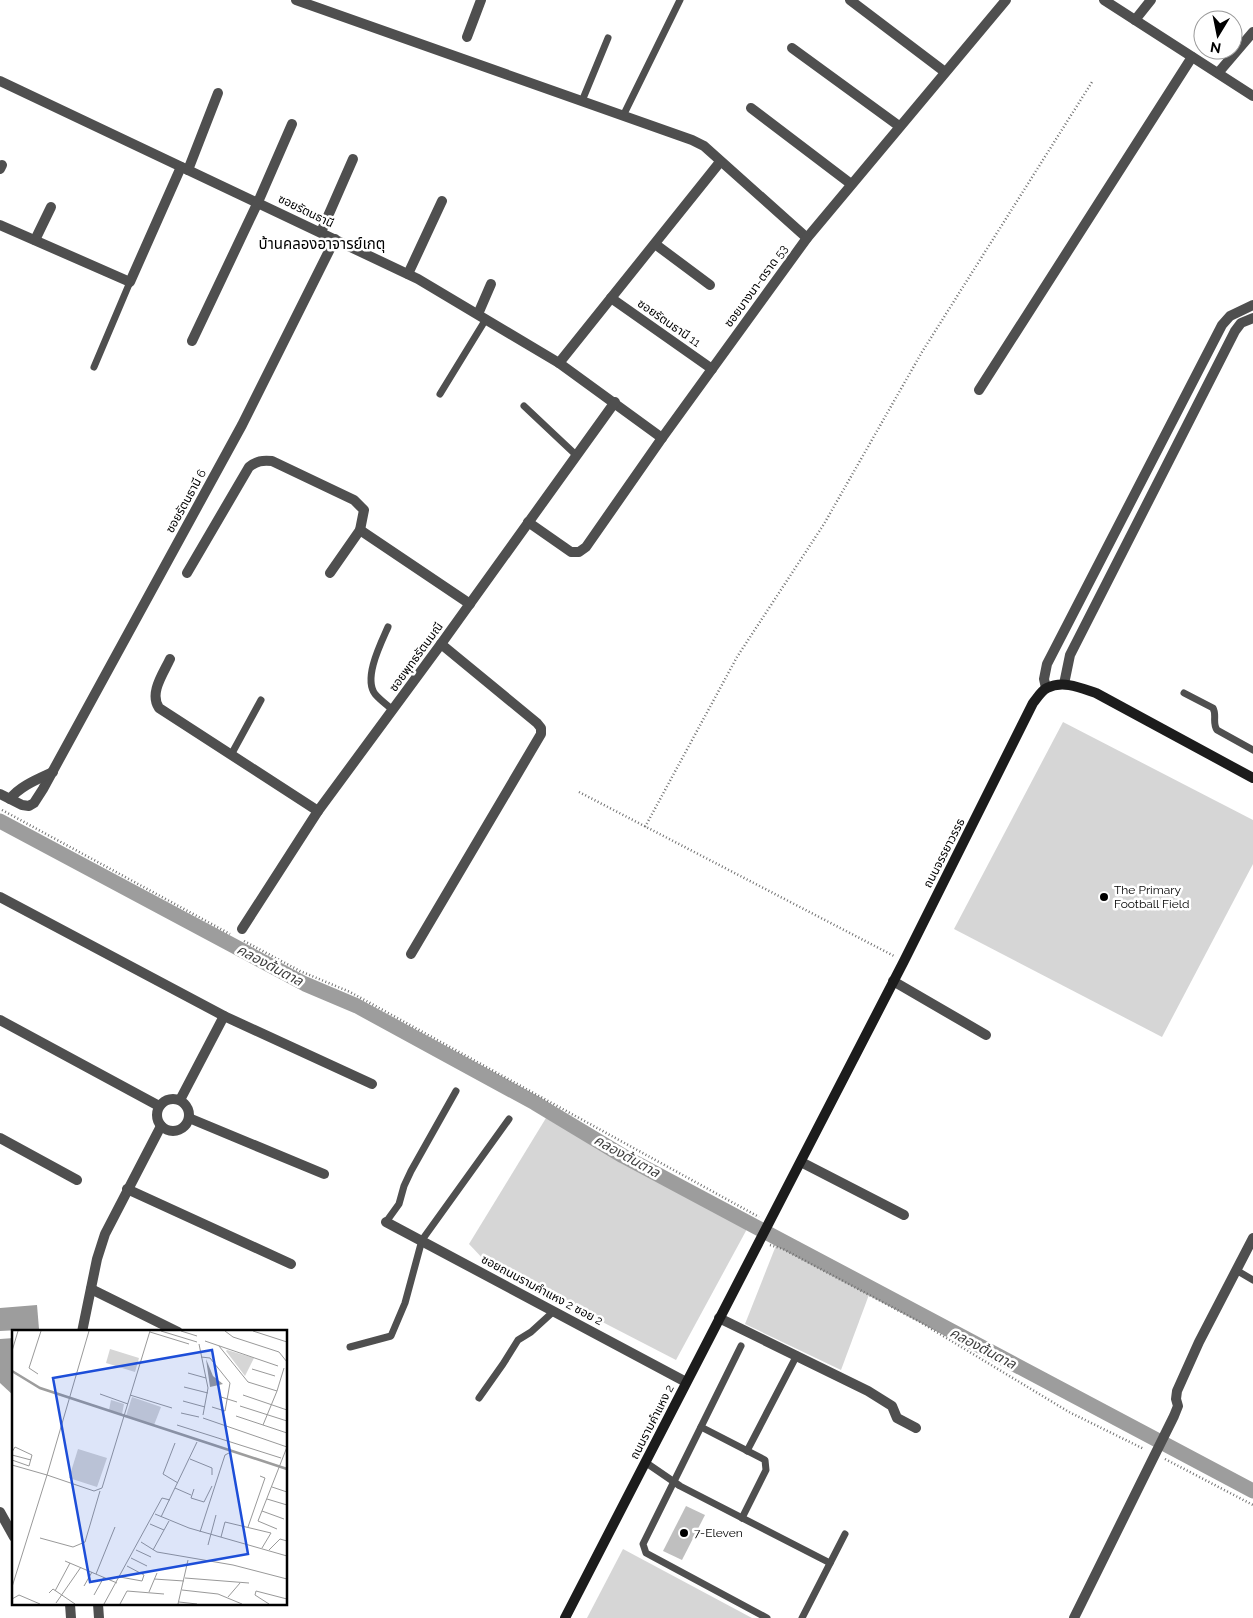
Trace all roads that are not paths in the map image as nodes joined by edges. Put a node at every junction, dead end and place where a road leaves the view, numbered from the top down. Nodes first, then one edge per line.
1 (296, 0) edge
2 (481, 0) edge
3 (680, 0) edge
4 (850, 0) edge
5 (1006, 0) edge
6 (1104, 0) edge
7 (1151, 0) edge
8 (1135, 20) junction
9 (1253, 32) edge
10 (467, 37) dead end
11 (608, 38) dead end
12 (792, 48) dead end
13 (1192, 56) junction
14 (945, 72) junction
15 (1218, 73) junction
16 (0, 81) edge
17 (218, 93) dead end
18 (1253, 96) edge
19 (582, 101) junction
20 (751, 108) dead end
21 (623, 116) junction
22 (292, 124) dead end
23 (899, 126) junction
24 (353, 159) dead end
25 (720, 162) junction
26 (185, 168) junction
27 (852, 184) junction
28 (442, 200) dead end
29 (258, 202) junction
30 (50, 207) dead end
31 (0, 225) edge
32 (321, 232) junction
33 (807, 238) junction
34 (335, 239) junction
35 (35, 240) junction
36 (655, 244) junction
37 (408, 274) junction
38 (130, 282) junction
39 (491, 284) dead end
40 (710, 285) dead end
41 (611, 298) junction
42 (1253, 305) edge
43 (482, 317) junction
44 (1253, 318) edge
45 (192, 341) dead end
46 (559, 363) junction
47 (94, 367) dead end
48 (712, 369) junction
49 (979, 390) dead end
50 (440, 394) dead end
51 (615, 402) junction
52 (524, 406) dead end
53 (662, 438) junction
54 (576, 455) junction
55 (1150, 464) junction
56 (1164, 470) junction
57 (528, 522) junction
58 (360, 530) junction
59 (187, 573) dead end
60 (330, 573) dead end
61 (470, 604) junction
62 (388, 627) dead end
63 (441, 644) junction
64 (170, 659) dead end
65 (1064, 684) junction
66 (1046, 688) junction
67 (1184, 693) dead end
68 (261, 700) dead end
69 (393, 710) junction
70 (1253, 750) edge
71 (231, 755) junction
72 (53, 772) junction
73 (1253, 778) edge
74 (0, 794) edge
75 (10, 799) junction
76 (318, 811) junction
77 (0, 897) edge
78 (242, 929) dead end
79 (411, 954) dead end
80 (893, 981) junction
81 (224, 1016) junction
82 (0, 1020) edge
83 (986, 1035) dead end
84 (372, 1084) dead end
85 (456, 1091) dead end
86 (180, 1100) junction
87 (159, 1106) junction
88 (189, 1118) junction
89 (510, 1119) dead end
90 (161, 1126) junction
91 (0, 1138) edge
92 (801, 1162) junction
93 (324, 1174) dead end
94 (77, 1180) dead end
95 (127, 1189) junction
96 (904, 1215) dead end
97 (386, 1222) joint
98 (1253, 1238) edge
99 (760, 1239) joint
100 (422, 1240) junction
101 (292, 1264) dead end
102 (1236, 1270) junction
103 (1253, 1280) edge
104 (91, 1289) junction
105 (554, 1311) junction
106 (719, 1318) junction
107 (82, 1330) edge
108 (174, 1330) edge
109 (741, 1346) dead end
110 (350, 1347) dead end
111 (797, 1355) junction
112 (686, 1382) junction
113 (479, 1398) dead end
114 (700, 1427) junction
115 (916, 1428) dead end
116 (747, 1451) junction
117 (645, 1462) junction
118 (673, 1481) junction
119 (0, 1512) edge
120 (742, 1518) junction
121 (12, 1533) edge
122 (845, 1534) dead end
123 (830, 1563) junction
124 (565, 1618) edge
125 (767, 1618) edge
126 (802, 1618) edge
127 (1074, 1618) edge

1 - 19 street
2 - 10 street
3 - 21 lane
4 - 14 street
5 - 14 street, ซอยบางนา-ตราด 53
6 - 8 street
7 - 8 street
8 - 13 street
9 - 15 street
11 - 19 lane
12 - 23 street
13 - 15 street
13 - 49 street
14 - 23 street, ซอยบางนา-ตราด 53
15 - 18 street
16 - 26 street, ซอยรัตนธานี
17 - 26 street
19 - 21 street
20 - 27 street
21 - 25 street
22 - 29 street
23 - 27 street, ซอยบางนา-ตราด 53
24 - 32 street
25 - 33 street
25 - 36 street
26 - 29 street, ซอยรัตนธานี
26 - 38 street
27 - 33 street, ซอยบางนา-ตราด 53
28 - 37 street
29 - 32 street, ซอยรัตนธานี
29 - 45 street
30 - 35 street
31 - 35 street
32 - 34 street, ซอยรัตนธานี
33 - 48 street, ซอยบางนา-ตราด 53
34 - 37 street, ซอยรัตนธานี
34 - 72 street, ซอยรัตนธานี 6
35 - 38 street
36 - 40 street
36 - 41 street
37 - 43 street, ซอยรัตนธานี
38 - 47 lane
39 - 43 street
41 - 46 street
41 - 48 street, ซอยรัตนธานี 11
42 - 55 street
43 - 46 street, ซอยรัตนธานี
43 - 50 lane
44 - 56 street
46 - 51 street, ซอยรัตนธานี
48 - 53 street, ซอยบางนา-ตราด 53
51 - 53 street, ซอยรัตนธานี
51 - 54 street, ซอยพุทธรัตนมณี
52 - 54 lane
53 - 57 street, ซอยบางนา-ตราด 53
54 - 57 street, ซอยพุทธรัตนมณี
55 - 56 lane
55 - 66 street
56 - 65 street
57 - 61 street, ซอยพุทธรัตนมณี
58 - 59 street
58 - 60 street
58 - 61 street
61 - 63 street, ซอยพุทธรัตนมณี
62 - 69 lane
63 - 69 street, ซอยพุทธรัตนมณี
63 - 79 street
64 - 71 street
65 - 66 main road
65 - 73 main road
66 - 80 main road, ถนนจรรยาวรรธ
67 - 70 lane
68 - 71 lane
69 - 76 street, ซอยพุทธรัตนมณี
71 - 76 street
72 - 75 street
72 - 75 street, ซอยรัตนธานี 6
74 - 75 street, ซอยรัตนธานี 6
76 - 78 street, ซอยพุทธรัตนมณี
77 - 81 street
80 - 83 street
80 - 92 main road, ถนนจรรยาวรรธ
81 - 84 street
81 - 86 street
82 - 87 street
85 - 97 lane
86 - 87 street
86 - 88 street
87 - 90 street
88 - 90 street
88 - 93 street
89 - 100 lane
90 - 95 street
91 - 94 street
92 - 96 street
92 - 99 main road, ถนนจรรยาวรรธ
95 - 101 street
95 - 104 street
97 - 100 street, ซอยถนนรามคำแหง 2 ซอย 2
98 - 102 street
99 - 106 main road, ถนนรามคำแหง 2
100 - 105 street, ซอยถนนรามคำแหง 2 ซอย 2
100 - 110 lane
102 - 103 lane
102 - 127 street
104 - 107 street
104 - 108 street
105 - 112 street, ซอยถนนรามคำแหง 2 ซอย 2
105 - 113 lane
106 - 111 street
106 - 112 main road, ถนนรามคำแหง 2
109 - 114 lane
111 - 115 street
111 - 116 lane
112 - 117 main road, ถนนรามคำแหง 2
114 - 116 lane
114 - 118 lane
116 - 120 lane
117 - 118 lane
117 - 124 main road, ถนนรามคำแหง 2
118 - 120 lane
118 - 125 lane
119 - 121 street
120 - 123 lane
122 - 123 lane
123 - 126 lane

